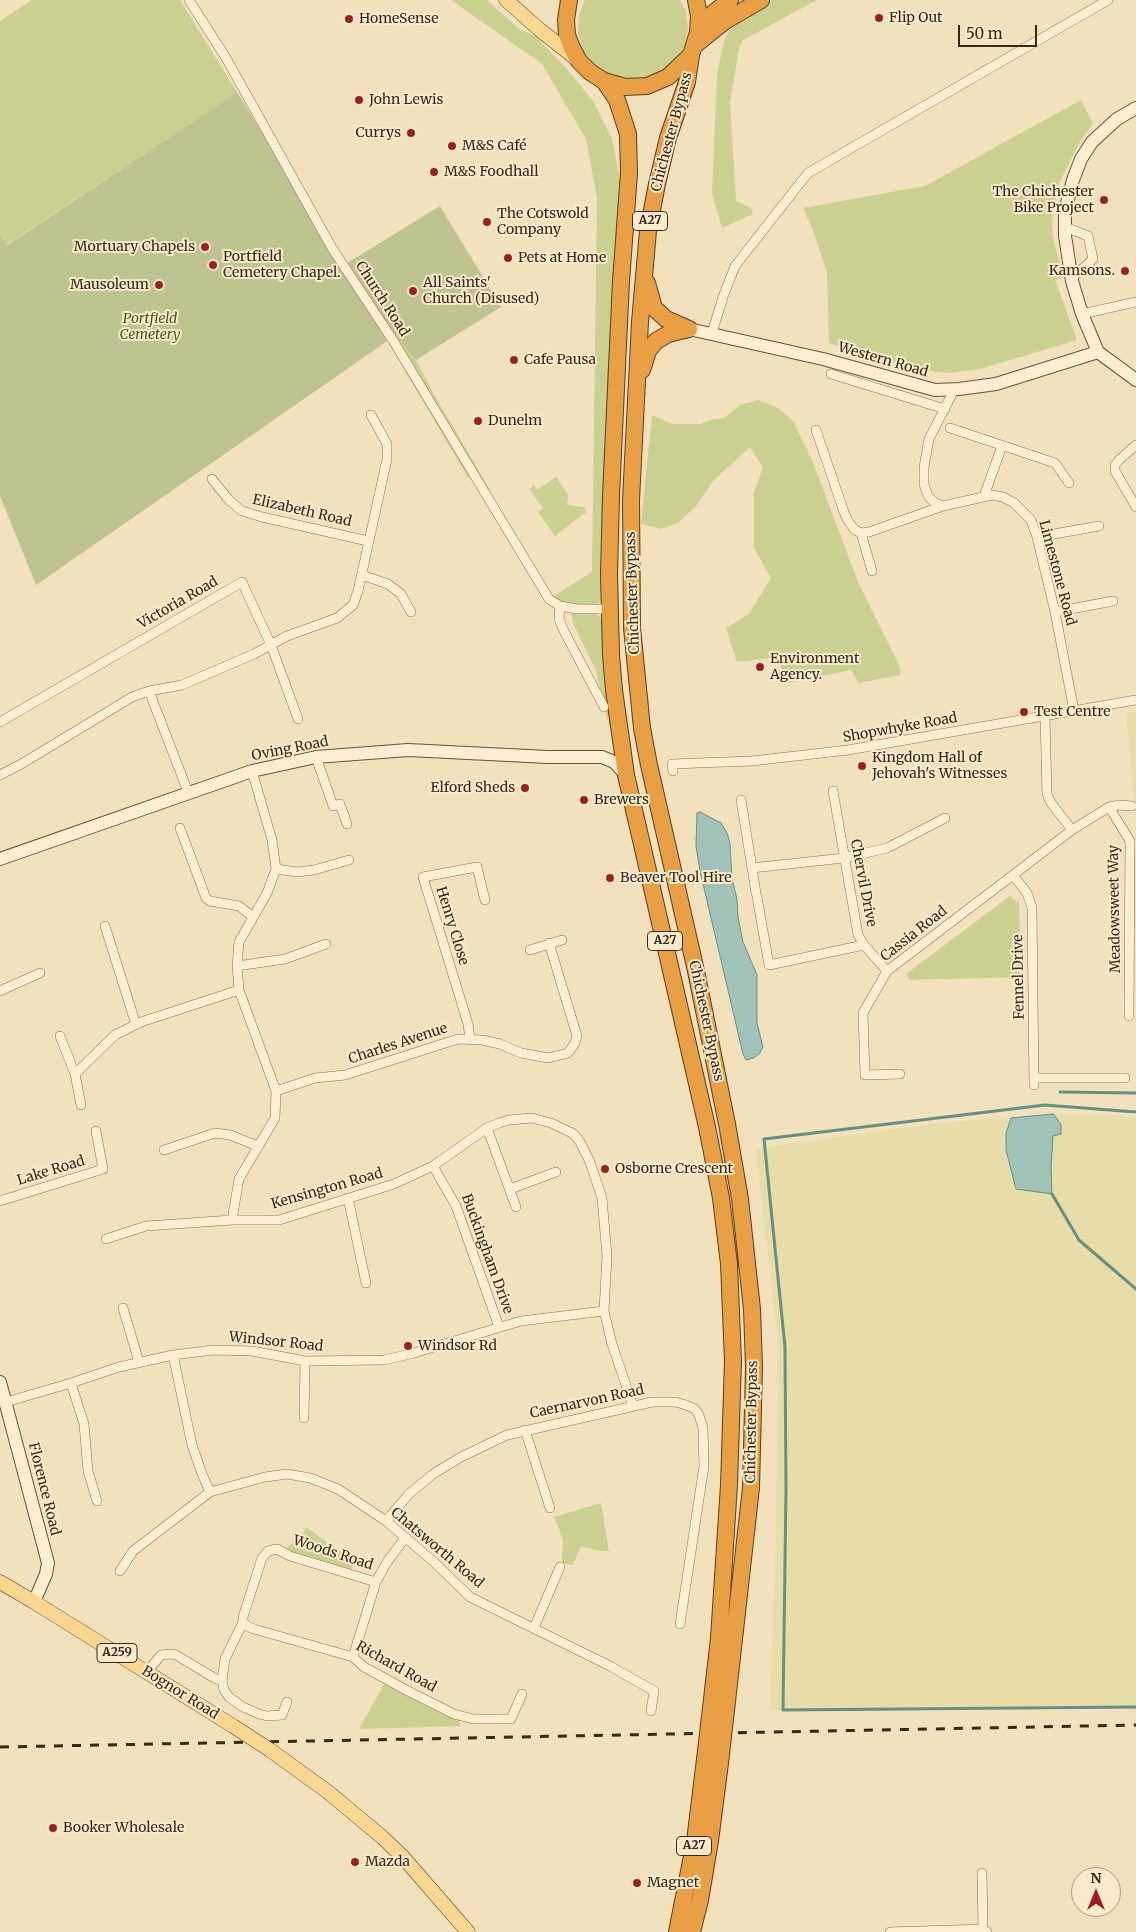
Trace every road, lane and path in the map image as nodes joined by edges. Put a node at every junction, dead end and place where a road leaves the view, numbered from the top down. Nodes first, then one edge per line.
1 (189, 0) edge
2 (506, 0) edge
3 (569, 0) edge
4 (696, 0) edge
5 (730, 0) edge
6 (761, 0) edge
7 (1108, 0) edge
8 (695, 44) junction
9 (579, 61) junction
10 (604, 81) junction
11 (1136, 108) edge
12 (1065, 227) junction
13 (645, 272) junction
14 (1072, 279) junction
15 (1136, 302) edge
16 (1082, 314) junction
17 (689, 329) junction
18 (712, 333) junction
19 (1098, 352) junction
20 (831, 374) dead end
21 (1136, 380) edge
22 (954, 390) junction
23 (636, 391) junction
24 (944, 409) junction
25 (371, 415) dead end
26 (950, 428) dead end
27 (816, 430) dead end
28 (1002, 446) junction
29 (1136, 446) edge
30 (212, 479) dead end
31 (1069, 483) dead end
32 (984, 496) junction
33 (943, 506) junction
34 (1136, 507) edge
35 (1099, 526) dead end
36 (862, 533) junction
37 (1037, 537) junction
38 (368, 541) junction
39 (872, 571) dead end
40 (362, 575) junction
41 (1113, 601) dead end
42 (560, 606) junction
43 (610, 609) junction
44 (411, 612) dead end
45 (1055, 612) junction
46 (271, 645) junction
47 (149, 691) junction
48 (1136, 700) edge
49 (604, 707) dead end
50 (1074, 711) junction
51 (1044, 716) junction
52 (298, 719) dead end
53 (0, 722) edge
54 (618, 731) junction
55 (316, 757) junction
56 (600, 757) junction
57 (252, 771) junction
58 (673, 771) dead end
59 (0, 775) edge
60 (626, 775) junction
61 (833, 791) dead end
62 (188, 792) junction
63 (741, 800) dead end
64 (1132, 806) dead end
65 (1109, 807) junction
66 (945, 818) dead end
67 (347, 824) dead end
68 (180, 828) dead end
69 (1072, 830) junction
70 (844, 858) junction
71 (0, 859) edge
72 (350, 860) dead end
73 (752, 868) junction
74 (276, 869) junction
75 (1013, 875) junction
76 (485, 900) dead end
77 (253, 917) junction
78 (105, 926) dead end
79 (562, 940) dead end
80 (326, 944) dead end
81 (549, 944) junction
82 (864, 945) junction
83 (530, 950) dead end
84 (237, 966) junction
85 (887, 971) junction
86 (40, 973) dead end
87 (238, 990) junction
88 (0, 991) edge
89 (1129, 1016) dead end
90 (138, 1023) junction
91 (60, 1036) dead end
92 (470, 1039) junction
93 (74, 1074) junction
94 (900, 1074) dead end
95 (1125, 1078) dead end
96 (276, 1091) junction
97 (81, 1105) dead end
98 (487, 1128) junction
99 (96, 1131) dead end
100 (258, 1146) junction
101 (164, 1150) dead end
102 (433, 1166) junction
103 (556, 1172) dead end
104 (510, 1189) junction
105 (348, 1198) junction
106 (0, 1201) edge
107 (516, 1207) dead end
108 (232, 1220) junction
109 (106, 1238) dead end
110 (366, 1283) dead end
111 (123, 1308) dead end
112 (604, 1311) junction
113 (499, 1327) junction
114 (173, 1355) junction
115 (305, 1361) junction
116 (139, 1362) junction
117 (0, 1382) edge
118 (71, 1383) junction
119 (6, 1402) junction
120 (633, 1406) junction
121 (304, 1418) dead end
122 (525, 1430) junction
123 (210, 1492) junction
124 (97, 1501) dead end
125 (550, 1508) dead end
126 (386, 1522) junction
127 (405, 1538) junction
128 (560, 1567) dead end
129 (120, 1571) dead end
130 (376, 1582) junction
131 (2, 1587) edge
132 (34, 1602) junction
133 (243, 1622) junction
134 (680, 1624) dead end
135 (534, 1628) junction
136 (353, 1657) junction
137 (147, 1672) junction
138 (222, 1680) junction
139 (522, 1694) dead end
140 (288, 1702) dead end
141 (718, 1709) junction
142 (651, 1711) dead end
143 (712, 1761) junction
144 (982, 1873) dead end
145 (985, 1931) edge
146 (468, 1932) edge
147 (677, 1932) edge
148 (692, 1932) edge
149 (890, 1932) edge

1 - 42 street, Church Road
2 - 9 main road
3 - 9 highway
4 - 8 highway, Chichester Bypass
5 - 8 highway
6 - 8 highway
7 - 18 street
8 - 10 highway
8 - 13 highway, Chichester Bypass / A27
9 - 10 highway
10 - 43 highway, Chichester Bypass / A27
11 - 12 main road
12 - 14 main road
12 - 14 street
13 - 17 highway
13 - 23 highway, Chichester Bypass / A27
14 - 16 main road
15 - 16 street
16 - 19 main road
17 - 18 main road, Western Road
17 - 23 highway
18 - 22 main road, Western Road
19 - 21 main road
19 - 22 main road, Western Road
20 - 24 street
22 - 24 street
23 - 141 highway, Chichester Bypass / A27
24 - 33 street
25 - 38 street
26 - 28 street
27 - 36 street
28 - 31 street
28 - 32 street
29 - 34 street
30 - 38 street, Elizabeth Road
32 - 33 street, Limestone Road
32 - 37 street, Limestone Road
33 - 36 street, Limestone Road
35 - 37 street
36 - 39 street
37 - 45 street, Limestone Road
38 - 40 street
40 - 44 street
40 - 46 street
41 - 45 street
42 - 43 street
42 - 49 street
43 - 54 highway, Chichester Bypass / A27
45 - 50 street, Limestone Road
46 - 47 street
46 - 52 street, Victoria Road
46 - 53 street, Victoria Road
47 - 59 street
47 - 62 street
48 - 50 street, Shopwhyke Road
50 - 51 street, Shopwhyke Road
51 - 58 street, Shopwhyke Road
51 - 69 street
54 - 56 main road
54 - 60 highway, Chichester Bypass / A27
55 - 56 main road, Oving Road
55 - 57 main road, Oving Road
55 - 67 street
56 - 60 main road
57 - 62 main road, Oving Road
57 - 74 street
60 - 141 highway, Chichester Bypass / A27
61 - 70 street, Chervil Drive
62 - 71 main road, Oving Road
63 - 73 street
64 - 65 street, Cassia Road
65 - 69 street, Cassia Road
65 - 89 street, Meadowsweet Way
66 - 70 street
68 - 77 street
69 - 75 street, Cassia Road
70 - 73 street
70 - 82 street, Chervil Drive
72 - 74 street
73 - 82 street
74 - 77 street
75 - 85 street, Cassia Road
75 - 95 street, Fennel Drive
76 - 92 street, Henry Close
77 - 84 street
78 - 90 street
79 - 81 street
80 - 84 street
81 - 83 street
81 - 92 street, Charles Avenue
82 - 85 street, Chervil Drive
84 - 87 street
85 - 94 street, Cassia Road
86 - 88 street
87 - 90 street
87 - 96 street
90 - 93 street
91 - 93 street
92 - 96 street, Charles Avenue
93 - 97 street
96 - 100 street
98 - 102 street
98 - 104 street
98 - 112 street
99 - 106 street, Lake Road
100 - 101 street
100 - 108 street
102 - 105 street, Kensington Road
102 - 113 street, Buckingham Drive
103 - 104 street
104 - 107 street
105 - 108 street, Kensington Road
105 - 110 street
108 - 109 street, Kensington Road
111 - 116 street
112 - 113 street, Windsor Road
112 - 120 street
113 - 115 street, Windsor Road
114 - 115 street, Windsor Road
114 - 116 street, Windsor Road
114 - 123 street
115 - 121 street
116 - 118 street, Windsor Road
117 - 119 main road, Florence Road
118 - 119 street, Windsor Road
118 - 124 street
119 - 132 main road, Florence Road
120 - 122 street, Caernarvon Road
120 - 134 street, Caernarvon Road
122 - 125 street
122 - 126 street, Caernarvon Road
123 - 126 street, Chatsworth Road
123 - 129 street, Chatsworth Road
126 - 127 street, Chatsworth Road
127 - 130 street
127 - 135 street, Chatsworth Road
128 - 135 street
130 - 133 street, Woods Road
130 - 136 street
131 - 132 main road, Bognor Road / A259
132 - 137 main road, Bognor Road / A259
133 - 136 street, Richard Road
133 - 138 street
135 - 142 street, Chatsworth Road
136 - 139 street, Richard Road
137 - 138 street
137 - 146 main road, Bognor Road / A259, bridge
138 - 140 street
141 - 143 highway, Chichester Bypass / A27, bridge
143 - 147 highway, Chichester Bypass / A27
143 - 148 highway, Chichester Bypass / A27
144 - 145 street
145 - 149 street

